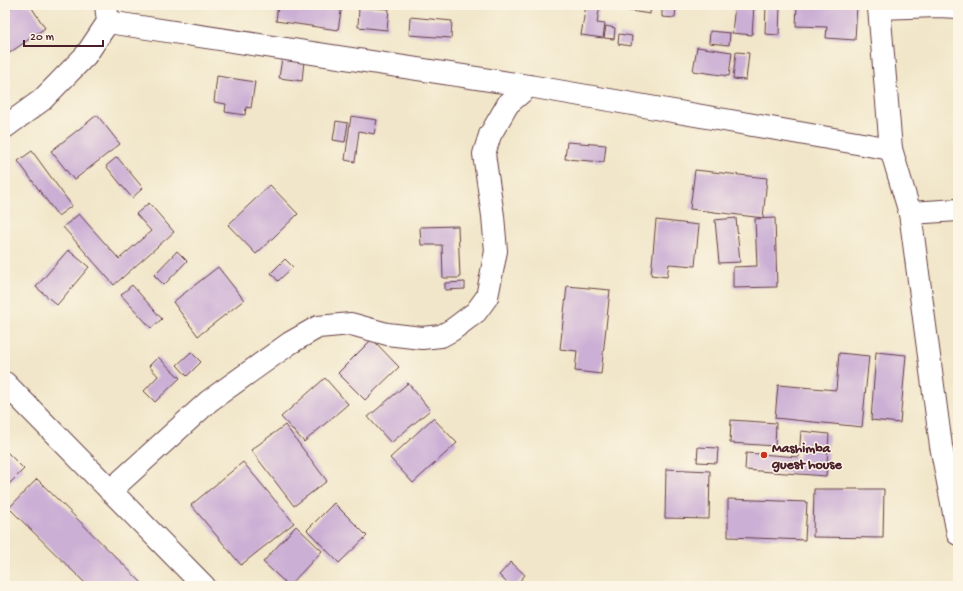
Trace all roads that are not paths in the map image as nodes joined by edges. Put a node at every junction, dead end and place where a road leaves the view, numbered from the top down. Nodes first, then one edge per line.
1 (879, 6) edge
2 (958, 7) edge
3 (107, 14) edge
4 (529, 86) junction
5 (5, 128) edge
6 (891, 149) junction
7 (958, 210) edge
8 (910, 213) junction
9 (5, 383) edge
10 (110, 491) junction
11 (958, 534) edge
12 (204, 586) edge

1 - 2 street
1 - 6 street
3 - 4 street
3 - 5 street
4 - 6 street
4 - 10 street
6 - 8 street
7 - 8 street
8 - 11 street
9 - 10 street
10 - 12 street

